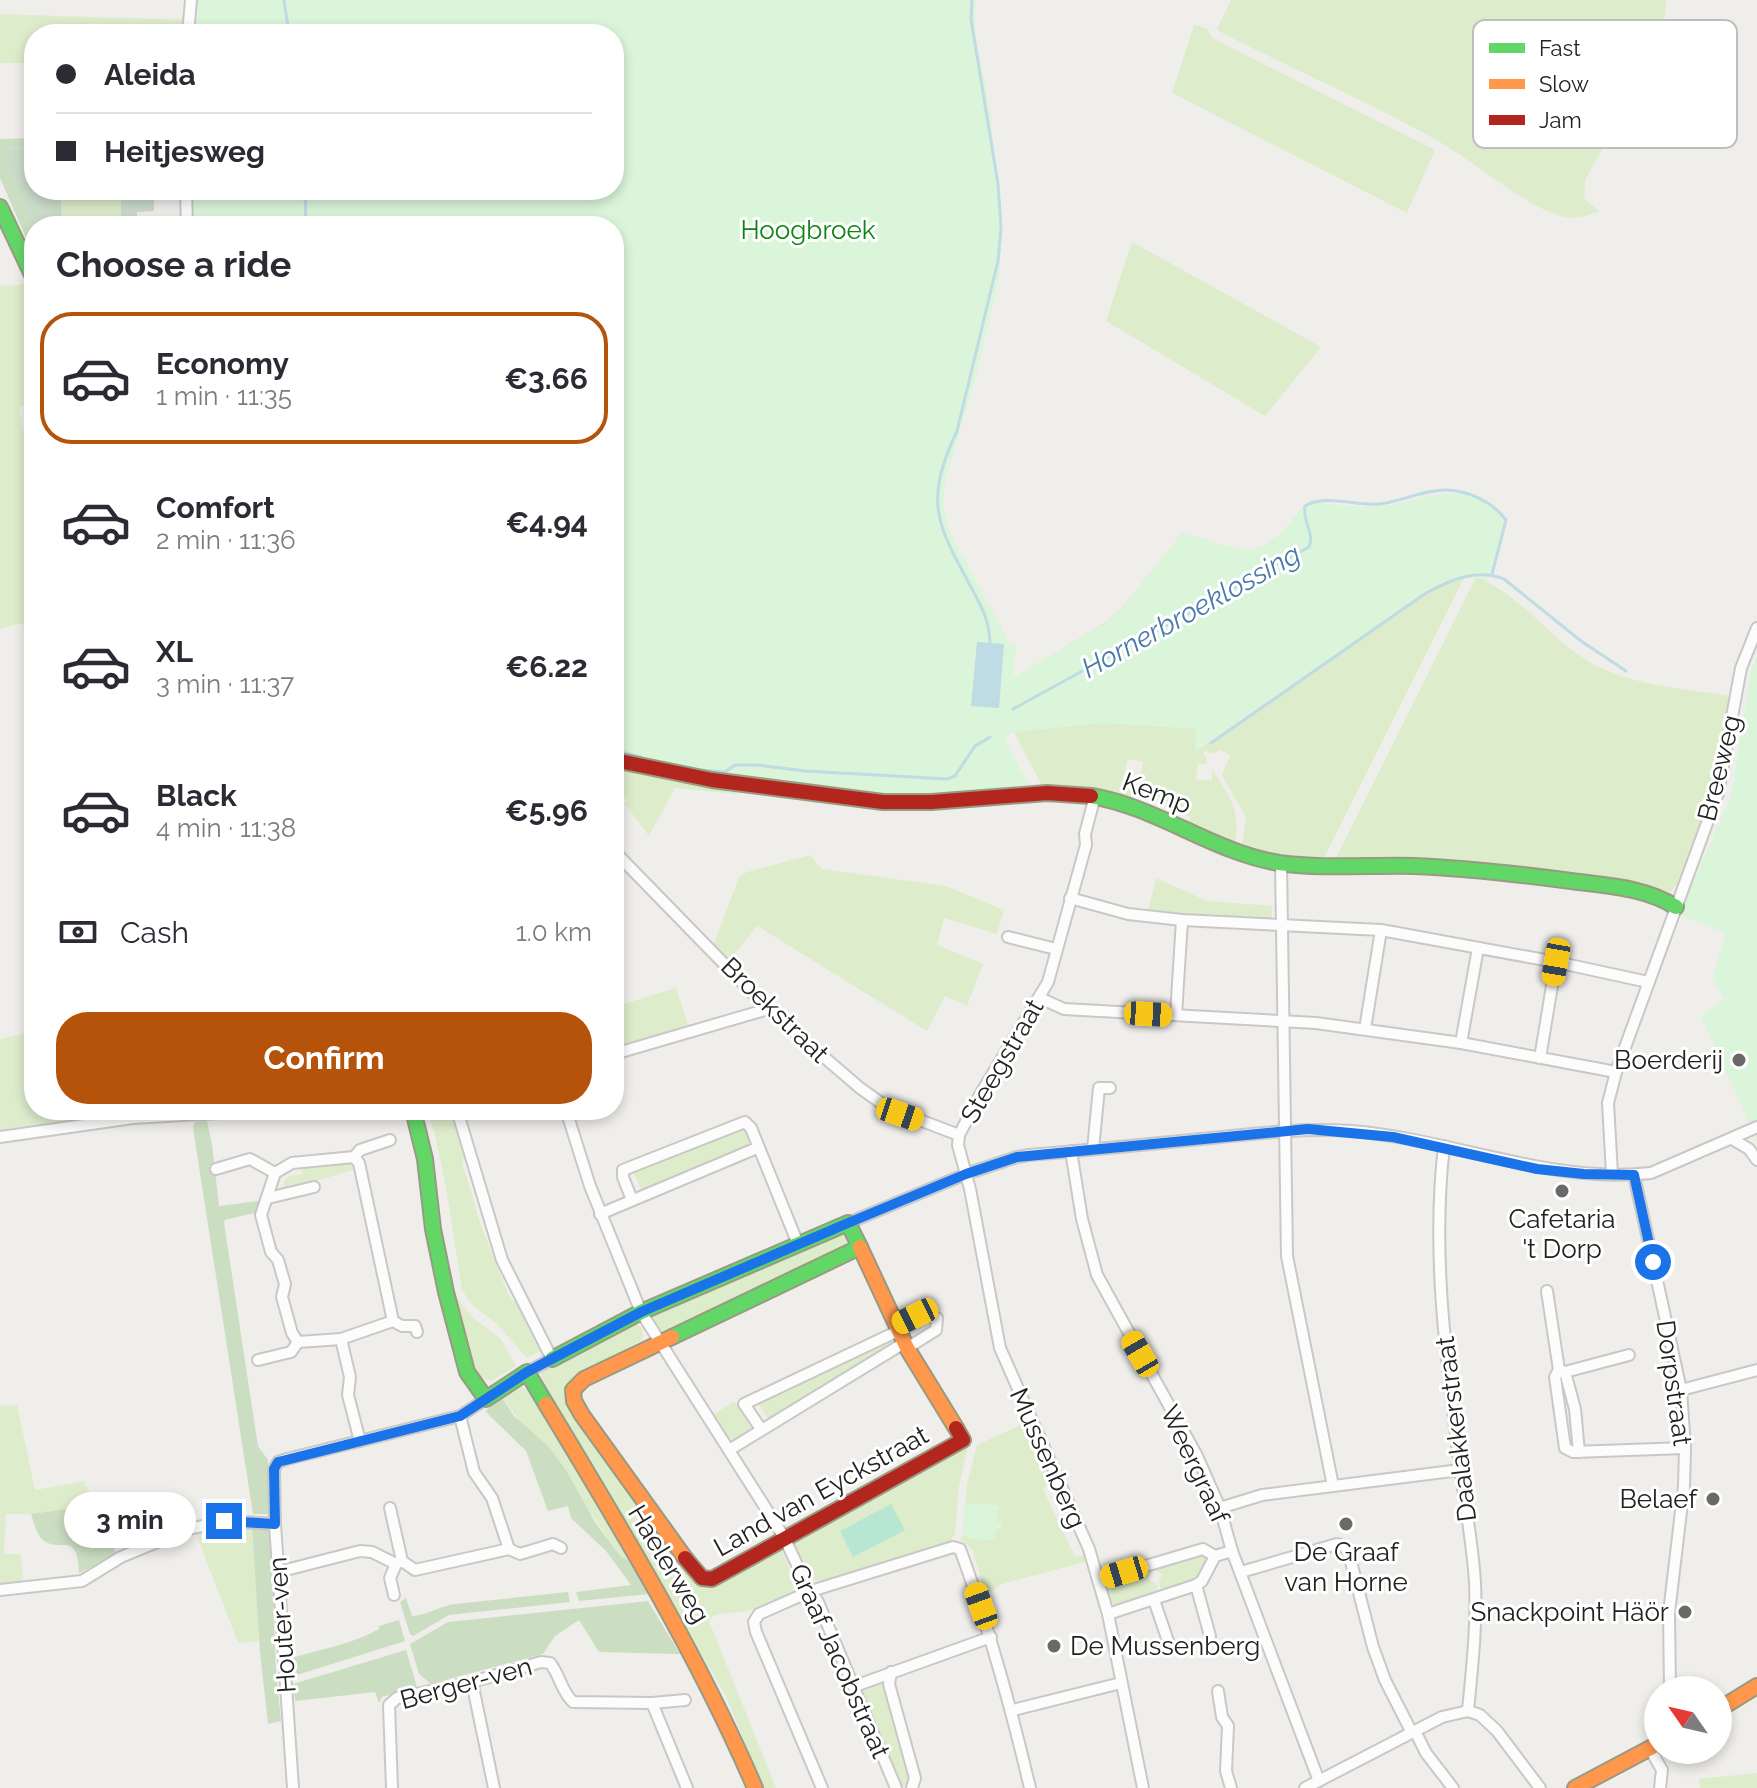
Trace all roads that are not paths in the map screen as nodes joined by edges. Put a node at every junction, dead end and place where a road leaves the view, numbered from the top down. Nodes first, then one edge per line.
1 (191, 0) edge
2 (189, 24) edge
3 (0, 207) edge
4 (24, 262) edge
5 (1757, 628) edge
6 (624, 763) edge
7 (1095, 796) junction
8 (624, 861) edge
9 (1281, 863) junction
10 (1070, 898) junction
11 (1676, 907) junction
12 (1182, 920) junction
13 (1282, 927) junction
14 (1381, 930) junction
15 (1008, 937) dead end
16 (1478, 948) junction
17 (1056, 949) junction
18 (1556, 962) junction
19 (1648, 982) junction
20 (1040, 998) junction
21 (768, 1009) junction
22 (1176, 1015) junction
23 (1283, 1022) junction
24 (1365, 1029) junction
25 (1461, 1043) junction
26 (624, 1051) edge
27 (1540, 1058) junction
28 (1616, 1072) junction
29 (1110, 1088) dead end
30 (119, 1120) edge
31 (415, 1120) edge
32 (460, 1120) edge
33 (569, 1120) edge
34 (1757, 1127) edge
35 (1286, 1131) junction
36 (959, 1135) junction
37 (0, 1137) edge
38 (1732, 1139) junction
39 (390, 1140) dead end
40 (1444, 1146) junction
41 (757, 1148) junction
42 (1093, 1149) junction
43 (1071, 1151) junction
44 (354, 1157) junction
45 (1757, 1160) edge
46 (216, 1169) dead end
47 (275, 1173) junction
48 (966, 1174) junction
49 (1612, 1174) junction
50 (1634, 1175) junction
51 (314, 1187) dead end
52 (268, 1198) junction
53 (632, 1200) junction
54 (600, 1214) junction
55 (848, 1223) junction
56 (798, 1244) junction
57 (860, 1247) junction
58 (1547, 1291) dead end
59 (641, 1312) junction
60 (393, 1321) junction
61 (417, 1332) dead end
62 (901, 1337) junction
63 (341, 1339) junction
64 (298, 1342) junction
65 (658, 1342) junction
66 (1629, 1355) dead end
67 (552, 1359) junction
68 (258, 1360) dead end
69 (1757, 1370) edge
70 (1562, 1371) junction
71 (527, 1372) junction
72 (1681, 1390) junction
73 (486, 1399) junction
74 (460, 1416) junction
75 (761, 1429) junction
76 (360, 1441) junction
77 (1685, 1448) junction
78 (729, 1450) junction
79 (1460, 1470) junction
80 (1333, 1486) junction
81 (390, 1508) dead end
82 (1220, 1508) junction
83 (275, 1524) junction
84 (784, 1537) junction
85 (561, 1548) dead end
86 (509, 1549) junction
87 (1232, 1551) junction
88 (1215, 1556) junction
89 (399, 1562) junction
90 (278, 1572) junction
91 (1241, 1572) junction
92 (702, 1578) joint
93 (1098, 1580) junction
94 (1196, 1585) junction
95 (0, 1590) edge
96 (811, 1591) junction
97 (394, 1595) dead end
98 (1154, 1600) junction
99 (1108, 1614) junction
100 (1210, 1636) dead end
101 (991, 1637) junction
102 (1169, 1644) dead end
103 (891, 1672) junction
104 (1670, 1676) edge
105 (472, 1682) junction
106 (1121, 1683) junction
107 (855, 1686) junction
108 (1757, 1686) edge
109 (1218, 1691) dead end
110 (685, 1700) dead end
111 (1732, 1701) edge
112 (652, 1703) junction
113 (1013, 1710) junction
114 (1468, 1711) junction
115 (1413, 1732) junction
116 (1644, 1751) edge
117 (1660, 1764) edge
118 (1319, 1781) junction
119 (293, 1788) edge
120 (392, 1788) edge
121 (494, 1788) edge
122 (687, 1788) edge
123 (755, 1788) edge
124 (822, 1788) edge
125 (896, 1788) edge
126 (912, 1788) edge
127 (1030, 1788) edge
128 (1143, 1788) edge
129 (1231, 1788) edge
130 (1307, 1788) edge
131 (1453, 1788) edge
132 (1540, 1788) edge
133 (1575, 1788) edge
134 (1660, 1788) edge

1 - 2 street
3 - 4 street
5 - 11 street, Breeweg
6 - 7 street, Kemp
7 - 9 street, Kemp
7 - 10 street, Steegstraat
8 - 21 street, Broekstraat
9 - 11 street, Kemp
9 - 13 street
10 - 12 street
10 - 17 street, Steegstraat
11 - 19 street, Breeweg
12 - 13 street
12 - 22 street
13 - 14 street
13 - 23 street
14 - 16 street
14 - 24 street
15 - 17 street
16 - 18 street
16 - 25 street
17 - 20 street, Steegstraat
18 - 19 street
18 - 27 street
19 - 28 street, Breeweg
20 - 22 street
20 - 36 street, Steegstraat
21 - 26 street
21 - 36 street, Broekstraat
22 - 23 street
23 - 24 street
23 - 35 street
24 - 25 street
25 - 27 street
27 - 28 street
28 - 49 street, Breeweg
29 - 42 street
30 - 37 street
31 - 73 street
32 - 67 street
33 - 54 street, Graaf Jacobstraat
34 - 38 street
35 - 40 street
35 - 42 street
35 - 80 street
36 - 48 street, Steegstraat
38 - 45 street
38 - 50 street
39 - 44 street
40 - 49 street
40 - 79 street, Daalakkerstraat
41 - 53 street
41 - 53 street
41 - 56 street
42 - 43 street
43 - 48 street
43 - 82 street, Weergraaf
44 - 47 street
44 - 60 street
46 - 47 street
47 - 52 street
48 - 55 street
48 - 93 street, Mussenberg
49 - 50 street
50 - 72 street, Dorpstraat
51 - 52 street
52 - 64 street
53 - 54 street
54 - 59 street, Graaf Jacobstraat
55 - 56 street
55 - 57 street
56 - 59 street
57 - 62 street
57 - 65 street
58 - 70 street
59 - 65 street, Graaf Jacobstraat
59 - 67 street
60 - 61 street
60 - 63 street
62 - 75 street
62 - 75 street
62 - 84 street, Land van Eyckstraat
63 - 64 street
63 - 76 street
64 - 68 street
65 - 78 street, Graaf Jacobstraat
65 - 92 street, Haelerweg
66 - 70 street
67 - 71 street
69 - 72 street
70 - 77 street
71 - 73 street
71 - 123 street, Haelerweg
72 - 77 street, Dorpstraat
73 - 74 street
74 - 76 street
74 - 86 street
75 - 78 street
76 - 83 street, Houter-ven
77 - 104 street, Dorpstraat
78 - 84 street, Graaf Jacobstraat
79 - 80 street
79 - 114 street, Daalakkerstraat
80 - 82 street
81 - 89 street
82 - 87 street, Weergraaf
83 - 90 street, Houter-ven
83 - 95 street
84 - 92 street, Land van Eyckstraat
84 - 96 street, Graaf Jacobstraat
85 - 86 street
86 - 89 street
87 - 88 street
87 - 91 street, Weergraaf
88 - 93 street
88 - 94 street
89 - 90 street
89 - 97 street
90 - 119 street, Houter-ven
91 - 115 street
91 - 118 street, Weergraaf
93 - 99 street, Mussenberg
94 - 98 street
94 - 100 street
96 - 101 street
96 - 107 street, Graaf Jacobstraat
96 - 124 street
98 - 99 street
98 - 102 street
99 - 106 street, Mussenberg
101 - 103 street
101 - 113 street
103 - 107 street
103 - 126 street
105 - 112 street, Berger-ven
105 - 120 street, Berger-ven
105 - 121 street
106 - 113 street
106 - 128 street, Mussenberg
107 - 125 street, Graaf Jacobstraat
108 - 111 street
109 - 129 street
110 - 112 street, Berger-ven
112 - 122 street
113 - 127 street
114 - 115 street
114 - 132 street
115 - 118 street
115 - 131 street
116 - 133 street
117 - 134 street
118 - 130 street

